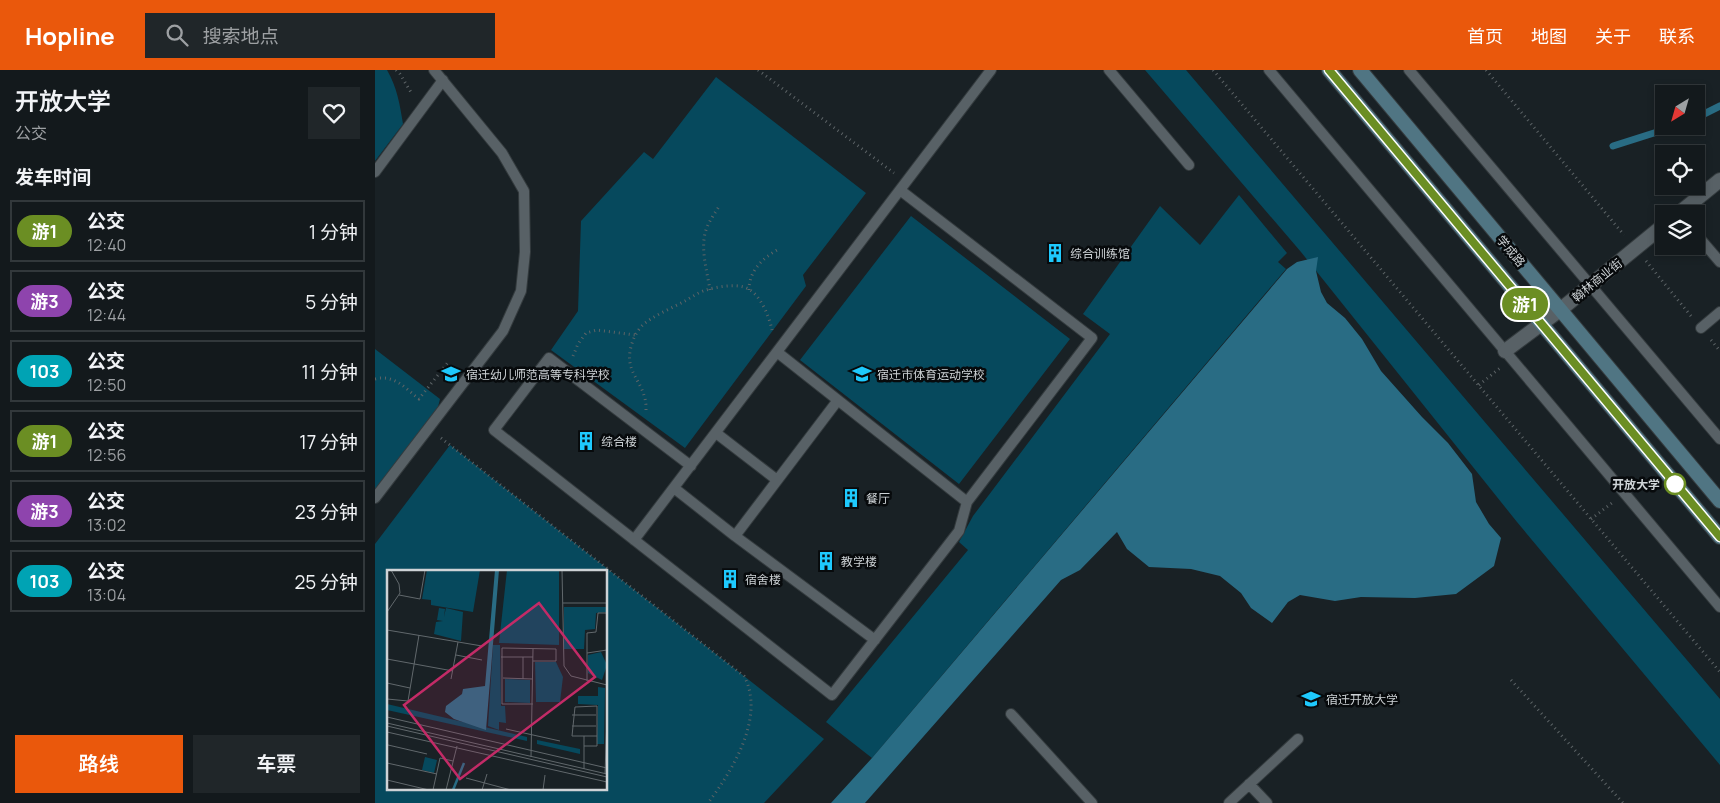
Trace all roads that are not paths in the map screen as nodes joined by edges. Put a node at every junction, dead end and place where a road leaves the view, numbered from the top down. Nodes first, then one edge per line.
1 (435, 70) edge
2 (991, 70) edge
3 (1109, 70) edge
4 (1269, 70) edge
5 (1329, 70) edge
6 (1359, 70) edge
7 (1409, 70) edge
8 (443, 80) junction
9 (1189, 165) dead end
10 (375, 172) edge
11 (1720, 180) edge
12 (903, 186) junction
13 (1690, 205) edge
14 (1655, 232) edge
15 (1705, 244) edge
16 (1720, 262) edge
17 (1590, 285) junction
18 (1560, 310) junction
19 (1720, 312) edge
20 (1541, 324) junction
21 (1701, 328) road end
22 (1505, 351) junction
23 (777, 352) junction
24 (837, 400) junction
25 (716, 433) junction
26 (1720, 439) edge
27 (691, 466) junction
28 (777, 480) junction
29 (674, 488) junction
30 (375, 498) edge
31 (1720, 501) edge
32 (967, 502) junction
33 (735, 536) junction
34 (1720, 537) edge
35 (634, 540) junction
36 (1720, 607) edge
37 (875, 640) junction
38 (1011, 714) dead end
39 (1298, 739) dead end
40 (1249, 784) junction
41 (1092, 803) edge
42 (1229, 803) edge
43 (1267, 803) edge

1 - 8 lane
2 - 12 lane
3 - 9 lane
4 - 22 lane
5 - 20 main road, 学成路
6 - 18 main road, 学成路
7 - 17 lane
8 - 10 lane
8 - 30 lane
11 - 13 street
12 - 23 lane
12 - 32 lane
14 - 17 street, 翰林商业街
15 - 16 lane
17 - 18 street, 翰林商业街
17 - 26 lane
18 - 20 street, 翰林商业街
18 - 31 main road, 学成路
19 - 21 lane
20 - 22 street, 翰林商业街
20 - 34 main road, 学成路
22 - 36 lane
23 - 24 lane
23 - 25 lane
24 - 28 lane
24 - 32 lane
25 - 27 lane
25 - 28 lane
27 - 29 lane
27 - 35 lane
28 - 33 lane
29 - 33 lane
29 - 35 lane
32 - 37 lane
33 - 37 lane
35 - 37 lane
38 - 41 lane
39 - 40 lane
40 - 42 lane
40 - 43 lane

